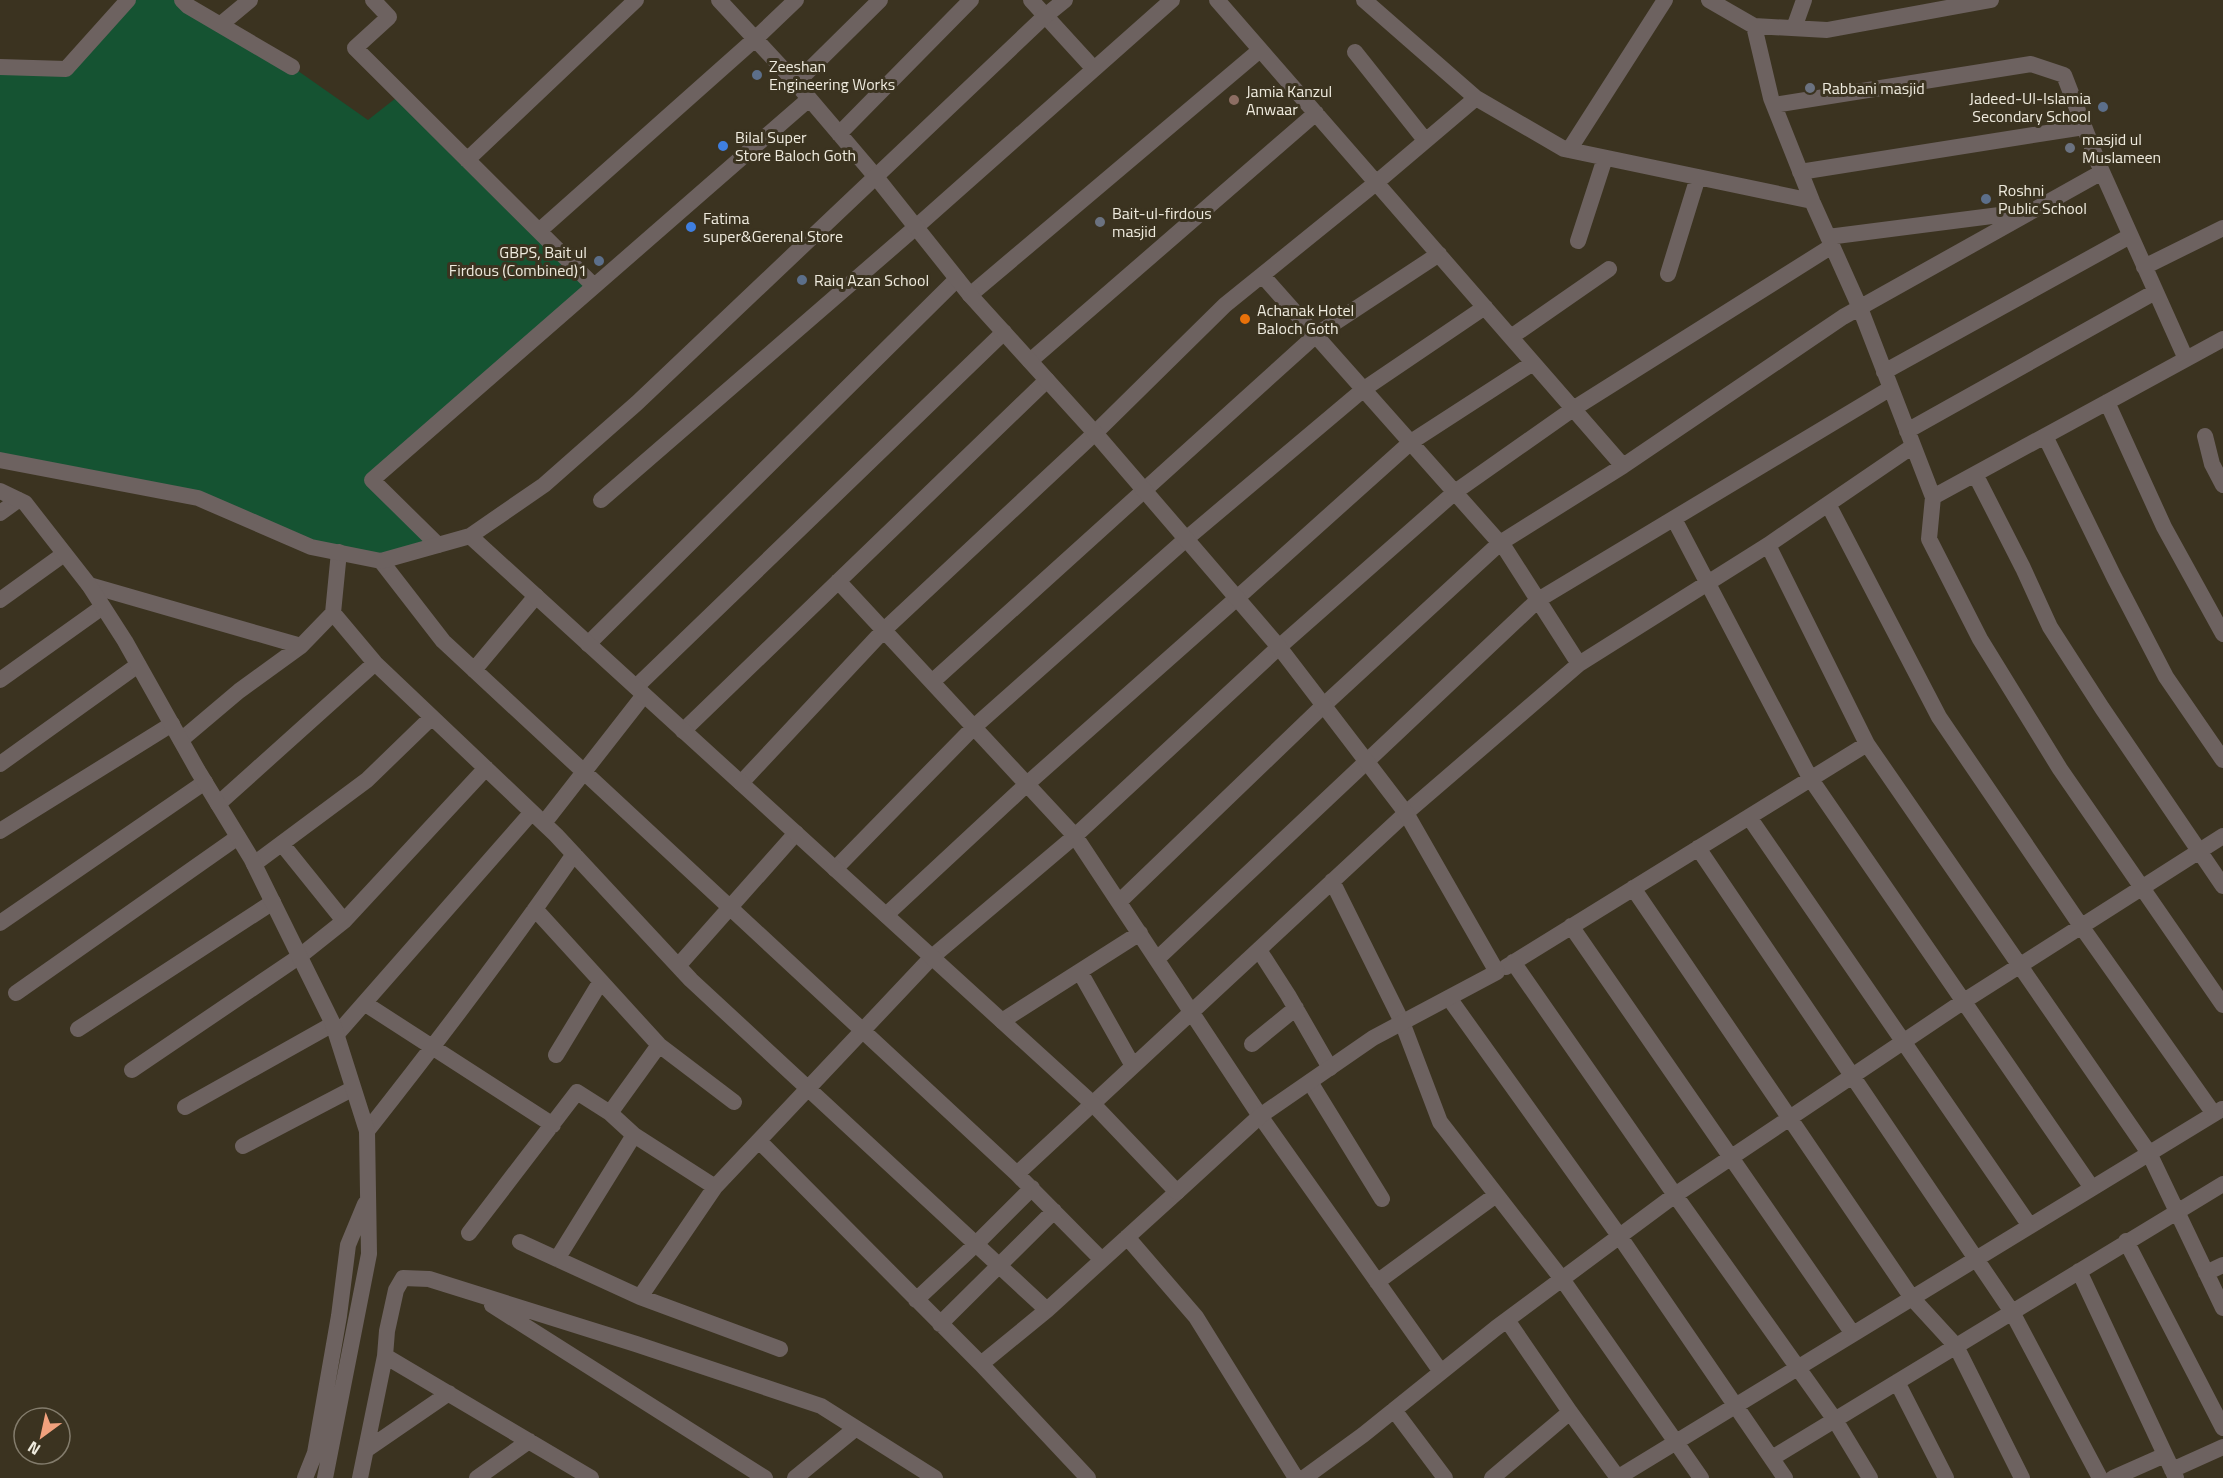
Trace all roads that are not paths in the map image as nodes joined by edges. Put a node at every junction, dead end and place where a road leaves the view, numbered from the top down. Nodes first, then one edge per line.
1 (128, 0) edge
2 (182, 0) edge
3 (250, 0) edge
4 (373, 0) edge
5 (636, 0) edge
6 (720, 0) edge
7 (796, 0) edge
8 (880, 0) edge
9 (971, 0) edge
10 (1030, 0) edge
11 (1065, 0) edge
12 (1172, 0) edge
13 (1217, 0) edge
14 (1364, 0) edge
15 (1665, 0) edge
16 (1709, 0) edge
17 (1804, 0) edge
18 (1991, 0) edge
19 (1044, 17) junction
20 (220, 25) junction
21 (1754, 26) junction
22 (1794, 28) junction
23 (755, 39) junction
24 (1260, 50) junction
25 (1355, 52) dead end
26 (0, 66) edge
27 (292, 67) dead end
28 (1094, 69) junction
29 (796, 83) junction
30 (1476, 98) junction
31 (809, 99) junction
32 (1774, 105) junction
33 (1316, 113) junction
34 (2084, 127) junction
35 (839, 134) junction
36 (1425, 140) junction
37 (1569, 150) junction
38 (1605, 158) junction
39 (467, 160) junction
40 (1800, 172) junction
41 (2102, 172) junction
42 (876, 177) junction
43 (1698, 177) junction
44 (1377, 182) junction
45 (1812, 201) junction
46 (2030, 212) junction
47 (916, 227) junction
48 (2223, 228) edge
49 (539, 231) junction
50 (2130, 236) junction
51 (1578, 241) dead end
52 (1830, 241) junction
53 (1438, 254) junction
54 (2144, 267) junction
55 (1609, 269) dead end
56 (1668, 274) dead end
57 (1262, 275) junction
58 (957, 279) junction
59 (594, 286) junction
60 (2155, 292) junction
61 (970, 295) junction
62 (1485, 307) junction
63 (1860, 308) junction
64 (1004, 332) junction
65 (1316, 335) junction
66 (1511, 337) junction
67 (2223, 339) edge
68 (2186, 359) junction
69 (1030, 361) junction
70 (1533, 363) junction
71 (1884, 372) junction
72 (1047, 380) junction
73 (1891, 388) junction
74 (1364, 389) junction
75 (2107, 402) junction
76 (1574, 409) junction
77 (1095, 433) junction
78 (2045, 436) junction
79 (2205, 436) dead end
80 (1910, 438) junction
81 (1411, 442) junction
82 (0, 460) edge
83 (1623, 466) junction
84 (1975, 474) junction
85 (2223, 485) edge
86 (1144, 490) junction
87 (0, 491) edge
88 (1455, 492) junction
89 (1933, 497) junction
90 (18, 500) junction
91 (601, 500) dead end
92 (1828, 504) junction
93 (0, 513) edge
94 (1674, 519) junction
95 (470, 536) junction
96 (1186, 539) junction
97 (1500, 543) junction
98 (1768, 544) junction
99 (438, 545) junction
100 (339, 552) junction
101 (64, 554) junction
102 (381, 561) junction
103 (838, 582) junction
104 (1708, 582) junction
105 (88, 585) junction
106 (536, 596) junction
107 (1238, 598) junction
108 (0, 600) edge
109 (1538, 600) junction
110 (101, 608) junction
111 (333, 613) junction
112 (884, 630) junction
113 (2223, 633) edge
114 (588, 644) junction
115 (301, 646) junction
116 (1279, 647) junction
117 (375, 663) junction
118 (1579, 664) junction
119 (138, 665) junction
120 (474, 670) junction
121 (0, 680) edge
122 (932, 682) junction
123 (640, 691) junction
124 (1324, 705) junction
125 (432, 717) junction
126 (172, 724) junction
127 (974, 727) junction
128 (683, 731) junction
129 (181, 740) junction
130 (1867, 744) junction
131 (2223, 760) edge
132 (1367, 761) junction
133 (0, 764) edge
134 (486, 768) junction
135 (584, 772) junction
136 (1810, 778) junction
137 (205, 782) junction
138 (741, 783) junction
139 (1027, 784) junction
140 (218, 804) junction
141 (1406, 813) junction
142 (1749, 817) junction
143 (538, 818) junction
144 (0, 831) edge
145 (796, 833) junction
146 (1075, 836) junction
147 (2223, 836) edge
148 (238, 837) junction
149 (282, 844) junction
150 (1698, 848) junction
151 (2200, 851) junction
152 (574, 854) junction
153 (254, 864) junction
154 (835, 869) junction
155 (1332, 881) junction
156 (2223, 886) edge
157 (2142, 887) junction
158 (1633, 888) junction
159 (273, 902) junction
160 (1119, 902) junction
161 (730, 907) junction
162 (536, 909) junction
163 (886, 915) junction
164 (344, 921) junction
165 (0, 923) edge
166 (1571, 926) junction
167 (2081, 926) junction
168 (1140, 933) junction
169 (1259, 950) junction
170 (300, 956) junction
171 (932, 957) junction
172 (1157, 959) junction
173 (1513, 962) junction
174 (2020, 965) junction
175 (678, 966) junction
176 (1080, 972) junction
177 (1497, 972) junction
178 (601, 981) junction
179 (15, 993) dead end
180 (1449, 998) junction
181 (1964, 1001) junction
182 (364, 1004) junction
183 (2223, 1005) edge
184 (1296, 1008) junction
185 (1191, 1012) junction
186 (1002, 1021) junction
187 (1402, 1022) junction
188 (78, 1029) dead end
189 (335, 1029) junction
190 (863, 1031) junction
191 (1903, 1042) junction
192 (1252, 1044) dead end
193 (659, 1045) junction
194 (433, 1048) junction
195 (556, 1055) dead end
196 (1133, 1066) junction
197 (1330, 1068) junction
198 (132, 1070) dead end
199 (1852, 1076) junction
200 (1310, 1082) junction
201 (352, 1089) junction
202 (809, 1089) junction
203 (734, 1102) dead end
204 (1093, 1104) junction
205 (185, 1107) dead end
206 (2218, 1111) edge
207 (610, 1113) junction
208 (1260, 1116) junction
209 (1790, 1118) junction
210 (553, 1125) junction
211 (367, 1131) junction
212 (634, 1135) junction
213 (760, 1142) junction
214 (243, 1146) dead end
215 (2149, 1154) junction
216 (1731, 1158) junction
217 (1017, 1174) junction
218 (2223, 1184) edge
219 (715, 1187) junction
220 (1032, 1188) junction
221 (2092, 1188) junction
222 (1177, 1192) junction
223 (1496, 1195) junction
224 (1675, 1195) junction
225 (367, 1197) junction
226 (1382, 1199) dead end
227 (1054, 1210) junction
228 (2177, 1211) junction
229 (2030, 1226) junction
230 (469, 1233) dead end
231 (1127, 1237) junction
232 (1620, 1237) junction
233 (2126, 1241) junction
234 (520, 1242) dead end
235 (976, 1244) junction
236 (557, 1259) junction
237 (1976, 1259) junction
238 (1102, 1260) junction
239 (2223, 1265) edge
240 (999, 1266) junction
241 (2079, 1271) junction
242 (2206, 1273) junction
243 (1562, 1279) junction
244 (1377, 1281) junction
245 (472, 1292) junction
246 (640, 1297) junction
247 (1912, 1298) junction
248 (916, 1300) junction
249 (2223, 1308) edge
250 (1047, 1310) junction
251 (2012, 1312) junction
252 (1507, 1320) junction
253 (940, 1324) junction
254 (1852, 1334) junction
255 (1956, 1346) junction
256 (780, 1349) dead end
257 (385, 1356) junction
258 (981, 1364) junction
259 (1798, 1367) junction
260 (1441, 1372) junction
261 (1897, 1382) junction
262 (449, 1393) junction
263 (1736, 1405) junction
264 (1394, 1410) junction
265 (1570, 1412) junction
266 (1835, 1420) junction
267 (856, 1428) junction
268 (2223, 1428) edge
269 (529, 1441) junction
270 (1676, 1442) junction
271 (2223, 1447) edge
272 (366, 1450) junction
273 (1772, 1458) junction
274 (2171, 1468) edge
275 (305, 1478) edge
276 (325, 1478) edge
277 (360, 1478) edge
278 (477, 1478) edge
279 (591, 1478) edge
280 (765, 1478) edge
281 (795, 1478) edge
282 (935, 1478) edge
283 (1088, 1478) edge
284 (1296, 1478) edge
285 (1304, 1478) edge
286 (1445, 1478) edge
287 (1492, 1478) edge
288 (1618, 1478) edge
289 (1701, 1478) edge
290 (1785, 1478) edge
291 (1870, 1478) edge
292 (1946, 1478) edge
293 (2022, 1478) edge
294 (2100, 1478) edge
295 (2113, 1478) edge

1 - 26 street
2 - 20 street
3 - 20 street
4 - 39 street
5 - 39 street
6 - 23 street
7 - 23 street
8 - 29 street
9 - 35 street
10 - 19 street
11 - 19 street
12 - 28 street
13 - 24 street
14 - 30 street
15 - 37 street
16 - 21 street
17 - 22 street
18 - 22 street
19 - 28 street
19 - 42 street
20 - 27 street
21 - 22 street
21 - 32 street
23 - 29 street
23 - 49 street
24 - 33 street
24 - 61 street
25 - 36 street
28 - 47 street
29 - 31 street
30 - 36 street
30 - 37 street
31 - 35 street
31 - 59 street
32 - 34 street
32 - 40 street
33 - 44 street
33 - 69 street
34 - 40 street
34 - 41 street
35 - 42 street
36 - 44 street
37 - 38 street
38 - 43 street
38 - 51 street
39 - 49 street
40 - 45 street
41 - 46 street
41 - 50 street
42 - 47 street
42 - 95 street
43 - 45 street
43 - 56 street
44 - 53 street
44 - 57 street
45 - 52 street
46 - 52 street
46 - 63 street
47 - 58 street
47 - 91 street
48 - 54 street
49 - 59 street
50 - 54 street
50 - 71 street
52 - 63 street
52 - 76 street
53 - 62 street
53 - 65 street
54 - 60 street
55 - 66 street
57 - 65 street
57 - 77 street
58 - 61 street
58 - 114 street
59 - 99 street
60 - 68 street
60 - 80 street
61 - 64 street
62 - 66 street
62 - 74 street
63 - 71 street
63 - 83 street
64 - 69 street
64 - 123 street
65 - 74 street
65 - 86 street
66 - 70 street
67 - 68 street
68 - 75 street
69 - 72 street
70 - 76 street
70 - 81 street
71 - 73 street
72 - 77 street
72 - 103 street
73 - 80 street
73 - 94 street
74 - 81 street
74 - 96 street
75 - 78 street
75 - 113 street
76 - 83 street
76 - 88 street
77 - 86 street
77 - 112 street
78 - 84 street
78 - 131 street
79 - 85 street
80 - 89 street
80 - 92 street
81 - 88 street
81 - 107 street
82 - 100 street
83 - 97 street
84 - 89 street
84 - 151 street
86 - 96 street
86 - 122 street
87 - 90 street
88 - 97 street
88 - 116 street
89 - 157 street
90 - 93 street
90 - 101 street
92 - 98 street
92 - 167 street
94 - 104 street
94 - 109 street
95 - 99 street
95 - 106 street
96 - 107 street
96 - 127 street
97 - 109 street
97 - 124 street
98 - 104 street
98 - 130 street
99 - 102 street
100 - 102 street
100 - 111 street
101 - 105 street
101 - 108 street
102 - 120 street
103 - 112 street
103 - 128 street
104 - 118 street
104 - 136 street
105 - 110 street
105 - 115 street
106 - 114 street
106 - 120 street
107 - 116 street
107 - 139 street
109 - 118 street
109 - 132 street
110 - 119 street
110 - 121 street
111 - 115 street
111 - 117 street
112 - 122 street
112 - 138 street
114 - 123 street
115 - 129 street
116 - 124 street
116 - 146 street
117 - 125 street
117 - 140 street
118 - 141 street
119 - 126 street
119 - 133 street
120 - 135 street
122 - 127 street
123 - 128 street
123 - 135 street
124 - 132 street
124 - 160 street
125 - 134 street
125 - 149 street
126 - 129 street
126 - 144 street
127 - 139 street
127 - 154 street
128 - 138 street
129 - 137 street
130 - 136 street
130 - 174 street
132 - 141 street
132 - 172 street
134 - 143 street
134 - 164 street
135 - 143 street
135 - 161 street
136 - 142 street
136 - 181 street
137 - 140 street
137 - 165 street
138 - 145 street
139 - 146 street
139 - 163 street
140 - 148 street
141 - 155 street
141 - 177 street
142 - 150 street
142 - 191 street
143 - 152 street
143 - 182 street
145 - 154 street
145 - 161 street
146 - 160 street
146 - 171 street
147 - 151 street
148 - 153 street
148 - 179 street
149 - 153 street
149 - 164 street
150 - 158 street
150 - 199 street
151 - 156 street
151 - 157 street
152 - 162 street
152 - 175 street
153 - 159 street
154 - 163 street
155 - 169 street
155 - 187 street
157 - 167 street
157 - 183 street
158 - 166 street
158 - 209 street
159 - 170 street
159 - 188 street
160 - 168 street
161 - 175 street
161 - 190 street
162 - 178 street
162 - 194 street
163 - 171 street
164 - 170 street
166 - 173 street
166 - 216 street
167 - 174 street
167 - 206 street
168 - 172 street
168 - 176 street
169 - 184 street
169 - 185 street
170 - 189 street
170 - 198 street
171 - 186 street
171 - 190 street
172 - 185 street
173 - 177 street
173 - 224 street
174 - 181 street
174 - 215 street
175 - 202 street
176 - 186 street
176 - 196 street
177 - 180 street
178 - 193 street
178 - 195 street
180 - 187 street
180 - 232 street
181 - 191 street
181 - 221 street
182 - 189 street
182 - 194 street
184 - 192 street
184 - 197 street
185 - 196 street
185 - 208 street
186 - 204 street
187 - 197 street
187 - 223 street
189 - 201 street
189 - 205 street
190 - 202 street
190 - 217 street
191 - 199 street
191 - 229 street
193 - 203 street
193 - 207 street
194 - 210 street
194 - 211 street
196 - 204 street
197 - 200 street
199 - 209 street
199 - 237 street
200 - 208 street
200 - 226 street
201 - 211 street
201 - 214 street
202 - 213 street
202 - 235 street
204 - 217 street
204 - 222 street
206 - 215 street
207 - 210 street
207 - 212 street
208 - 222 street
208 - 244 street
209 - 216 street
209 - 247 street
210 - 230 street
211 - 225 street
212 - 219 street
212 - 236 street
213 - 219 street
213 - 248 street
215 - 221 street
215 - 228 street
216 - 224 street
216 - 254 street
217 - 220 street
218 - 228 street
219 - 246 street
220 - 227 street
220 - 235 street
221 - 229 street
222 - 231 street
223 - 243 street
223 - 244 street
224 - 232 street
224 - 259 street
225 - 275 street
225 - 276 street
227 - 238 street
227 - 240 street
228 - 233 street
228 - 242 street
229 - 237 street
231 - 238 street
231 - 284 street
232 - 243 street
232 - 263 street
233 - 241 street
233 - 268 street
234 - 236 street
235 - 240 street
235 - 248 street
236 - 246 street
237 - 247 street
237 - 251 street
238 - 250 street
239 - 242 street
240 - 250 street
240 - 253 street
241 - 251 street
241 - 274 street
242 - 249 street
243 - 252 street
243 - 270 street
244 - 260 street
245 - 257 street
245 - 267 street
245 - 280 street
246 - 256 street
247 - 254 street
247 - 255 street
248 - 253 street
250 - 258 street
251 - 255 street
251 - 294 street
252 - 260 street
252 - 265 street
253 - 258 street
254 - 259 street
255 - 261 street
255 - 293 street
257 - 262 street
257 - 272 street
258 - 283 street
259 - 263 street
259 - 266 street
260 - 264 street
261 - 266 street
261 - 292 street
262 - 269 street
262 - 272 street
263 - 270 street
263 - 273 street
264 - 285 street
264 - 286 street
265 - 287 street
265 - 288 street
266 - 273 street
266 - 291 street
267 - 281 street
267 - 282 street
269 - 278 street
269 - 279 street
270 - 288 street
270 - 289 street
271 - 274 street
272 - 277 street
273 - 290 street
274 - 295 street

